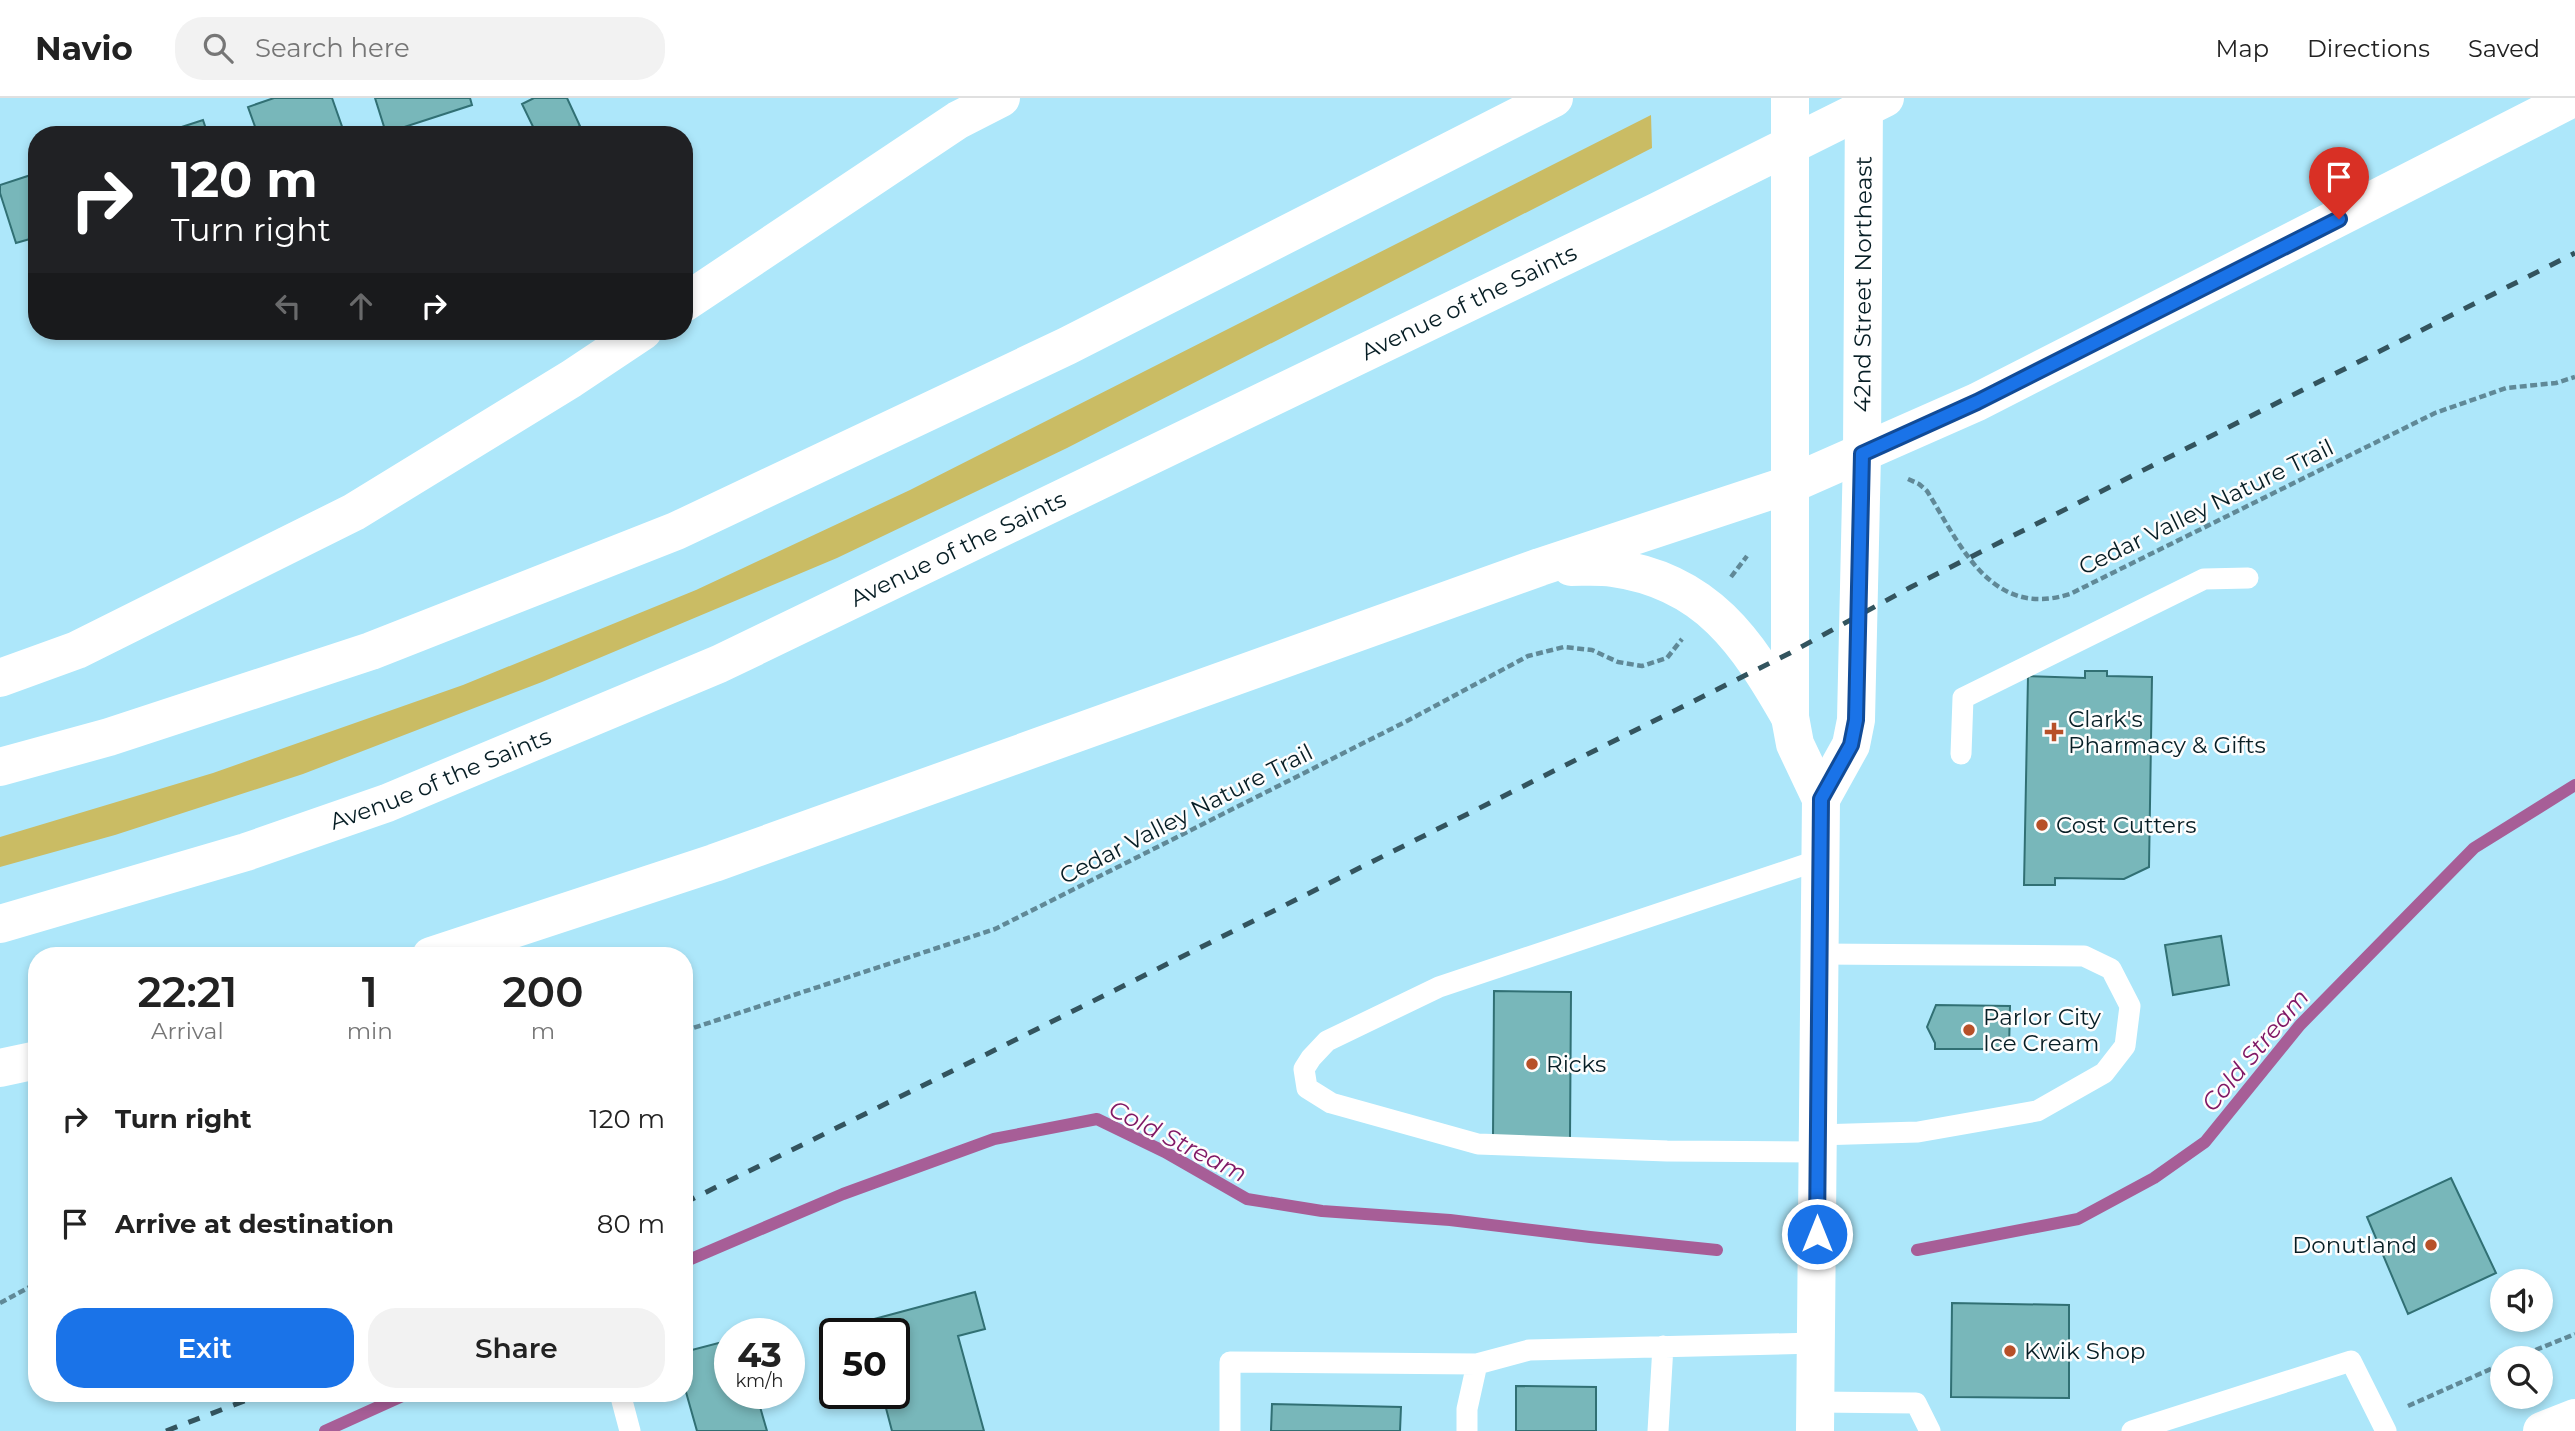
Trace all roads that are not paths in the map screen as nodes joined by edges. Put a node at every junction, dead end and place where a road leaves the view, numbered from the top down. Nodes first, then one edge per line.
1 (1001, 98) edge
2 (1554, 98) edge
3 (1790, 98) edge
4 (1864, 98) edge
5 (1885, 98) edge
6 (2573, 98) edge
7 (693, 297) edge
8 (630, 340) edge
9 (1862, 454) junction
10 (1791, 484) junction
11 (1541, 567) junction
12 (2248, 578) dead end
13 (0, 678) edge
14 (1790, 717) junction
15 (1961, 754) dead end
16 (0, 767) edge
17 (1821, 799) junction
18 (1819, 860) junction
19 (0, 924) edge
20 (458, 947) edge
21 (1818, 954) junction
22 (28, 1061) edge
23 (0, 1068) edge
24 (1817, 1143) junction
25 (1816, 1343) junction
26 (1662, 1346) junction
27 (1477, 1364) junction
28 (622, 1402) edge
29 (1815, 1416) edge
30 (2575, 1418) edge
31 (2383, 1425) edge
32 (630, 1431) edge
33 (1230, 1431) edge
34 (1467, 1431) edge
35 (1658, 1431) edge
36 (1930, 1431) edge
37 (2132, 1431) edge
38 (2542, 1431) edge

1 - 7 main road
2 - 16 main road
3 - 10 main road, 42nd Street Northeast
4 - 9 main road, 42nd Street Northeast
5 - 19 main road, Avenue of the Saints
6 - 9 main road
8 - 13 main road
9 - 10 main road
9 - 17 main road, 42nd Street Northeast
10 - 11 main road
10 - 14 main road, 42nd Street Northeast
11 - 14 main road
11 - 20 main road
12 - 15 lane
14 - 17 main road, 42nd Street Northeast
17 - 18 main road, 42nd Street Northeast
18 - 21 main road, 42nd Street Northeast
18 - 24 lane
21 - 24 main road, 42nd Street Northeast
21 - 24 lane
22 - 23 main road
24 - 25 main road, 42nd Street Northeast
25 - 26 lane
25 - 29 main road, 42nd Street Northeast
26 - 27 lane
26 - 35 lane
27 - 33 lane
27 - 34 lane
28 - 32 lane
29 - 36 lane
30 - 38 main road
31 - 37 lane

